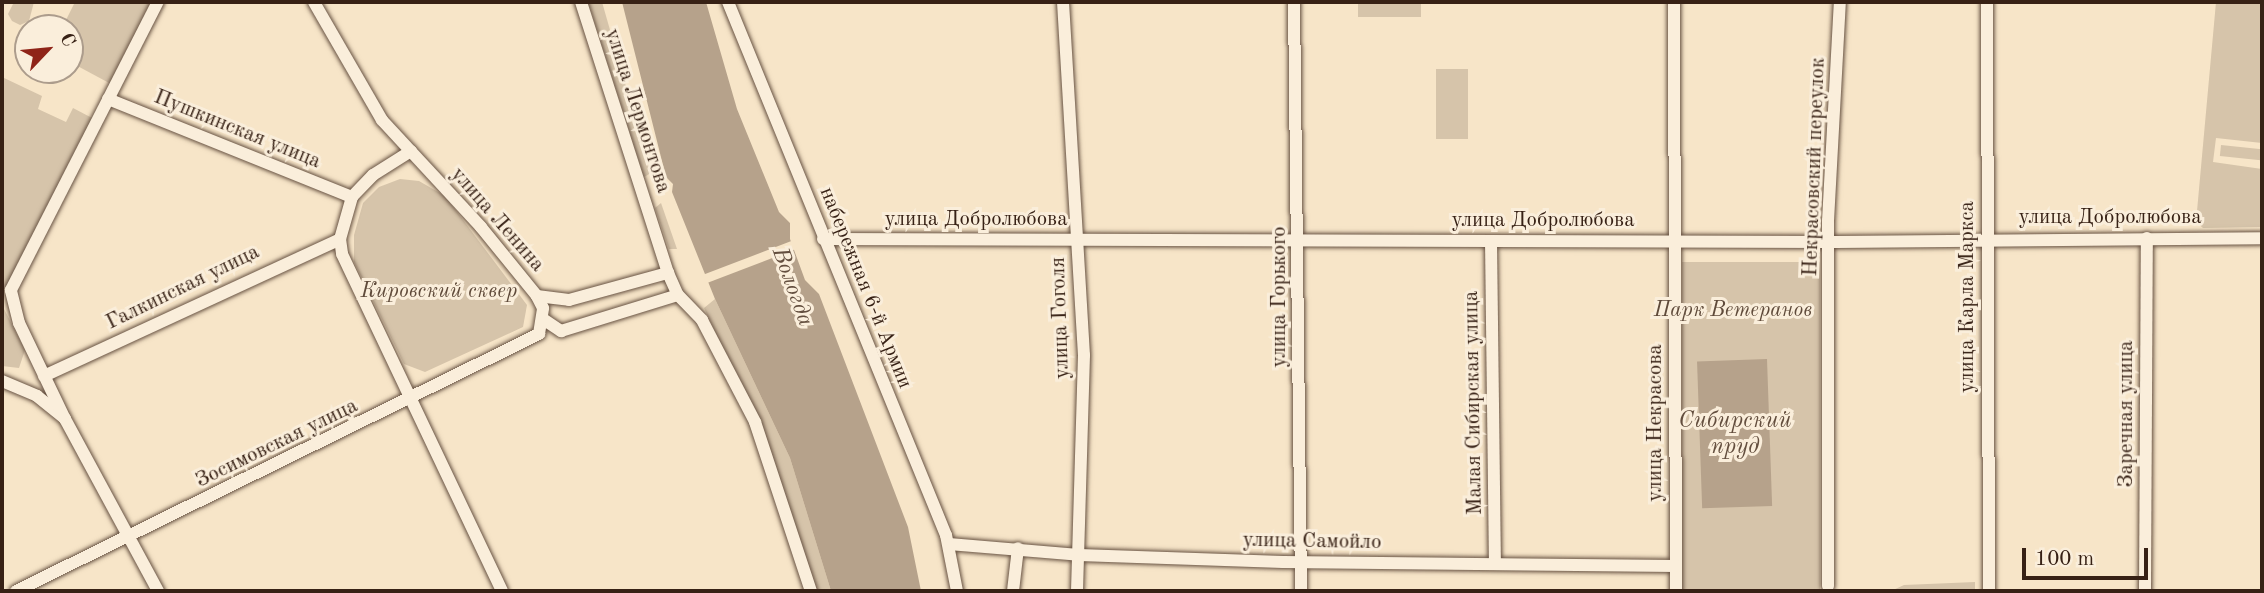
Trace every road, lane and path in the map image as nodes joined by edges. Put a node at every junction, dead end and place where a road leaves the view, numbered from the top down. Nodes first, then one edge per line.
1 (158, 2) edge
2 (314, 2) edge
3 (581, 2) edge
4 (728, 2) edge
5 (1063, 2) edge
6 (1294, 2) edge
7 (1674, 2) edge
8 (1840, 2) edge
9 (1987, 2) edge
10 (108, 99) junction
11 (411, 151) junction
12 (352, 197) junction
13 (2147, 238) junction
14 (2262, 238) edge
15 (340, 239) junction
16 (823, 239) junction
17 (1987, 239) junction
18 (1077, 240) junction
19 (1298, 241) junction
20 (1491, 241) junction
21 (1675, 241) junction
22 (1830, 242) junction
23 (668, 273) junction
24 (678, 295) junction
25 (537, 296) junction
26 (543, 319) junction
27 (44, 376) junction
28 (2, 381) edge
29 (409, 401) junction
30 (65, 419) junction
31 (129, 537) junction
32 (949, 544) junction
33 (1018, 548) junction
34 (1079, 555) junction
35 (1300, 562) junction
36 (1495, 564) junction
37 (1676, 566) junction
38 (1828, 586) dead end
39 (16, 591) edge
40 (158, 591) edge
41 (502, 591) edge
42 (811, 591) edge
43 (957, 591) edge
44 (1013, 591) edge
45 (1077, 591) edge
46 (1301, 591) edge
47 (1676, 591) edge
48 (1989, 591) edge
49 (2145, 591) edge

1 - 10 street
2 - 11 street, улица Ленина
3 - 23 street, улица Лермонтова
4 - 16 street, набережная 6-й Армии
5 - 18 street, улица Гоголя
6 - 19 street, улица Горького
7 - 21 street, улица Некрасова
8 - 22 street, Некрасовский переулок
9 - 17 street, улица Карла Маркса
10 - 12 street, Пушкинская улица
10 - 27 street
11 - 12 street
11 - 25 street, улица Ленина
12 - 15 street
13 - 14 street, улица Добролюбова
13 - 17 street, улица Добролюбова
13 - 49 street, Заречная улица
15 - 27 street, Галкинская улица
15 - 29 street
16 - 18 street, улица Добролюбова
16 - 32 street, набережная 6-й Армии
17 - 22 street, улица Добролюбова
17 - 48 street, улица Карла Маркса
18 - 19 street, улица Добролюбова
18 - 34 street, улица Гоголя
19 - 20 street, улица Добролюбова
19 - 35 street, улица Горького
20 - 21 street, улица Добролюбова
20 - 36 street, Малая Сибирская улица
21 - 22 street, улица Добролюбова
21 - 37 street, улица Некрасова
22 - 38 street, Некрасовский переулок
23 - 24 street, улица Лермонтова
23 - 25 street
24 - 26 street
24 - 42 street, улица Лермонтова
25 - 26 street, улица Ленина
26 - 29 street, Зосимовская улица
27 - 30 street
28 - 30 street
29 - 31 street, Зосимовская улица
29 - 41 street
30 - 31 street
31 - 39 street, Зосимовская улица
31 - 40 street
32 - 33 street, улица Самойло
32 - 43 street, набережная 6-й Армии
33 - 34 street, улица Самойло
33 - 44 street
34 - 35 street, улица Самойло
34 - 45 street, улица Гоголя
35 - 36 street, улица Самойло
35 - 46 street, улица Горького
36 - 37 street, улица Самойло
37 - 47 street, улица Некрасова

